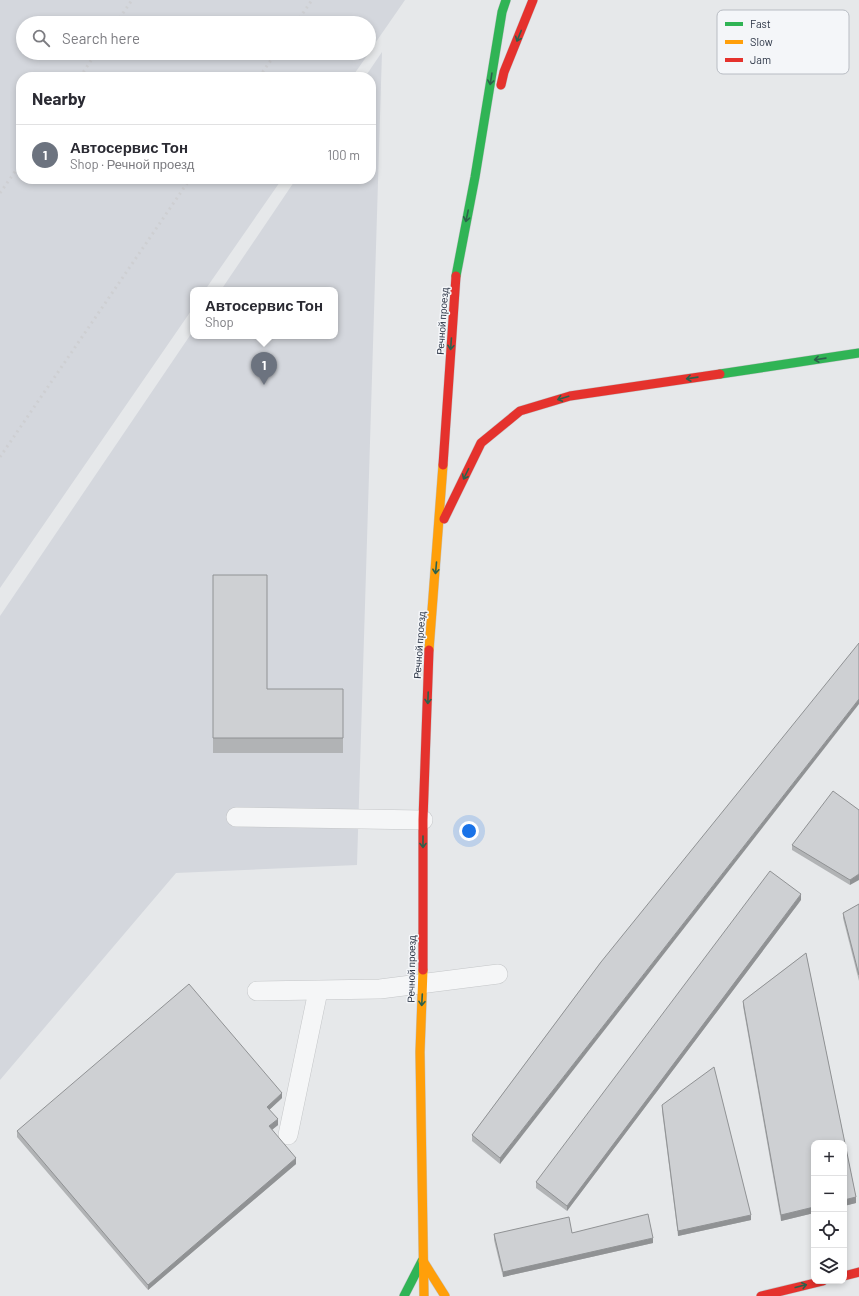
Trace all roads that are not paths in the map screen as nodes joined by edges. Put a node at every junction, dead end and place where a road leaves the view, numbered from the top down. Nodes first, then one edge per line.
1 (506, 0) edge
2 (533, 0) edge
3 (475, 177) junction
4 (859, 353) edge
5 (439, 529) junction
6 (236, 817) dead end
7 (423, 820) junction
8 (498, 974) dead end
9 (423, 983) junction
10 (257, 991) dead end
11 (318, 991) junction
12 (288, 1136) dead end
13 (422, 1260) junction
14 (859, 1272) edge
15 (847, 1275) edge
16 (811, 1284) edge
17 (404, 1296) edge
18 (424, 1296) edge
19 (445, 1296) edge
20 (762, 1296) edge

1 -> 3 main road, Речной проезд
2 -> 3 main road
3 -> 5 main road, Речной проезд
4 -> 5 main road
5 -> 7 main road, Речной проезд
6 - 7 lane
7 -> 9 main road, Речной проезд
8 - 9 lane
9 - 11 lane
9 -> 13 main road, Речной проезд
10 - 11 lane
11 - 12 lane
13 - 17 main road
13 - 18 main road, Речной проезд
13 - 19 main road
14 - 15 main road
20 -> 16 main road

